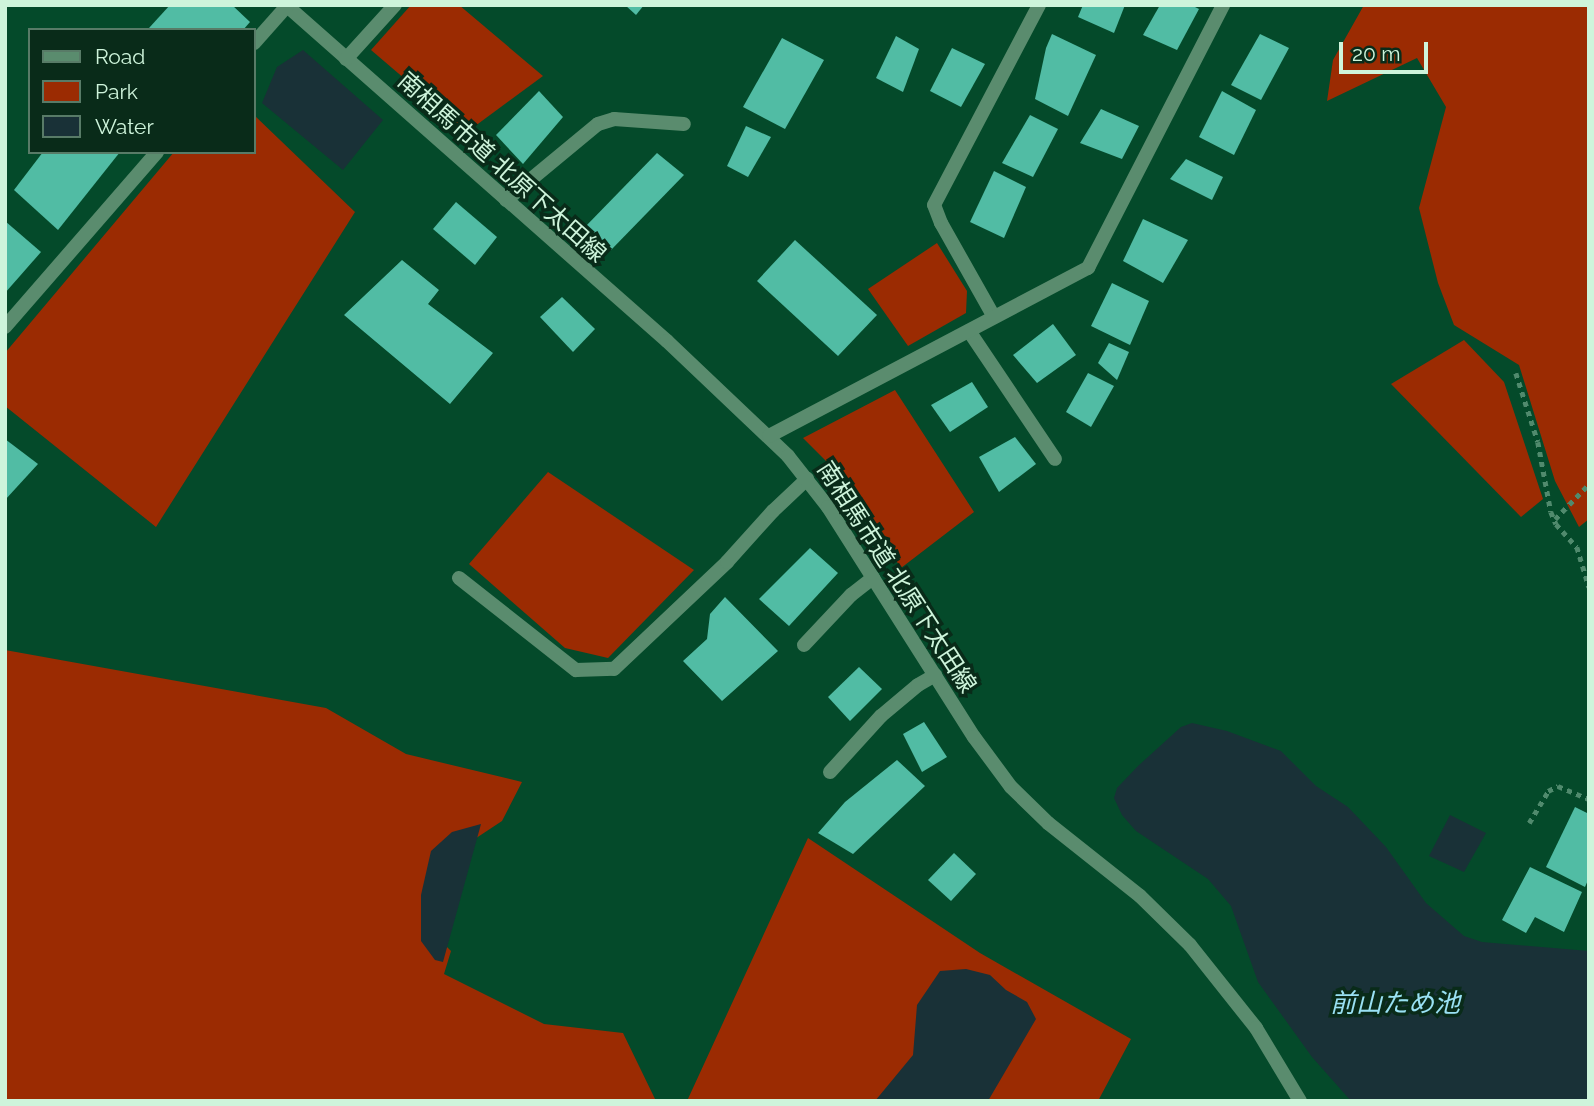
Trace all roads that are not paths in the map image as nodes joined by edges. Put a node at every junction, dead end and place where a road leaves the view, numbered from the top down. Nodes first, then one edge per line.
1 (395, 5) edge
2 (1039, 5) edge
3 (1223, 5) edge
4 (287, 6) edge
5 (256, 41) edge
6 (346, 59) junction
7 (684, 124) dead end
8 (155, 154) edge
9 (506, 200) junction
10 (994, 317) junction
11 (5, 327) edge
12 (969, 331) junction
13 (769, 436) junction
14 (1055, 459) dead end
15 (807, 479) junction
16 (459, 578) dead end
17 (873, 578) junction
18 (804, 645) dead end
19 (935, 675) junction
20 (830, 772) dead end
21 (1300, 1101) edge

1 - 6 street
2 - 10 street
3 - 10 street
4 - 5 street
4 - 6 street, 南相馬市道 北原下太田線
6 - 9 street, 南相馬市道 北原下太田線
7 - 9 street
8 - 11 street
9 - 13 street, 南相馬市道 北原下太田線
10 - 12 street
12 - 13 street
12 - 14 street
13 - 15 street, 南相馬市道 北原下太田線
15 - 16 street
15 - 17 street, 南相馬市道 北原下太田線
17 - 18 street
17 - 19 street, 南相馬市道 北原下太田線
19 - 20 street
19 - 21 street, 南相馬市道 北原下太田線

